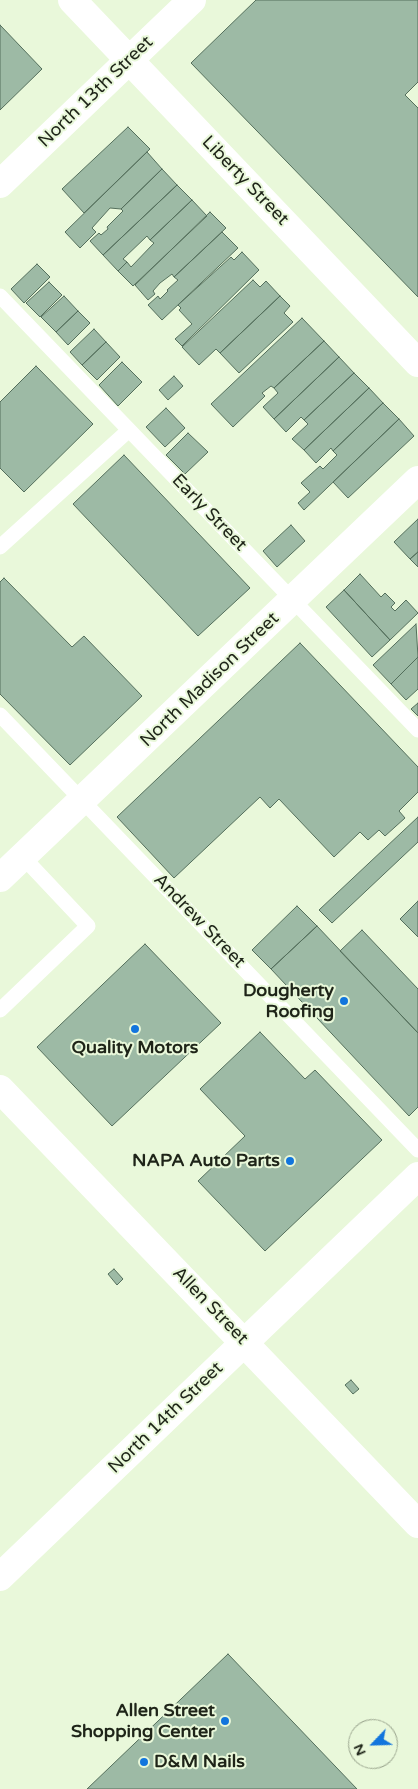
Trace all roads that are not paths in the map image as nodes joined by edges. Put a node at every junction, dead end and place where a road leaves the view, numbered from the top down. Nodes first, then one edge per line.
1 (72, 0) edge
2 (192, 0) edge
3 (129, 60) junction
4 (0, 184) edge
5 (0, 296) edge
6 (418, 363) edge
7 (128, 430) junction
8 (418, 480) edge
9 (0, 547) edge
10 (293, 600) junction
11 (0, 715) edge
12 (418, 730) edge
13 (83, 801) junction
14 (23, 857) junction
15 (0, 878) edge
16 (0, 1010) edge
17 (0, 1089) edge
18 (418, 1150) edge
19 (418, 1176) edge
20 (245, 1343) junction
21 (418, 1524) edge
22 (0, 1577) edge

1 - 3 street, Liberty Street
2 - 3 street, North 13th Street
3 - 4 street, North 13th Street
3 - 6 street, Liberty Street
5 - 7 lane, Early Street
7 - 9 lane
7 - 10 lane, Early Street
8 - 10 street, North Madison Street
10 - 12 lane, Early Street
10 - 13 street, North Madison Street
11 - 13 lane, Andrew Street
13 - 14 street, North Madison Street
13 - 18 lane, Andrew Street
14 - 15 street, North Madison Street
14 - 16 lane
17 - 20 street, Allen Street
19 - 20 street, North 14th Street
20 - 21 street, Allen Street
20 - 22 street, North 14th Street

